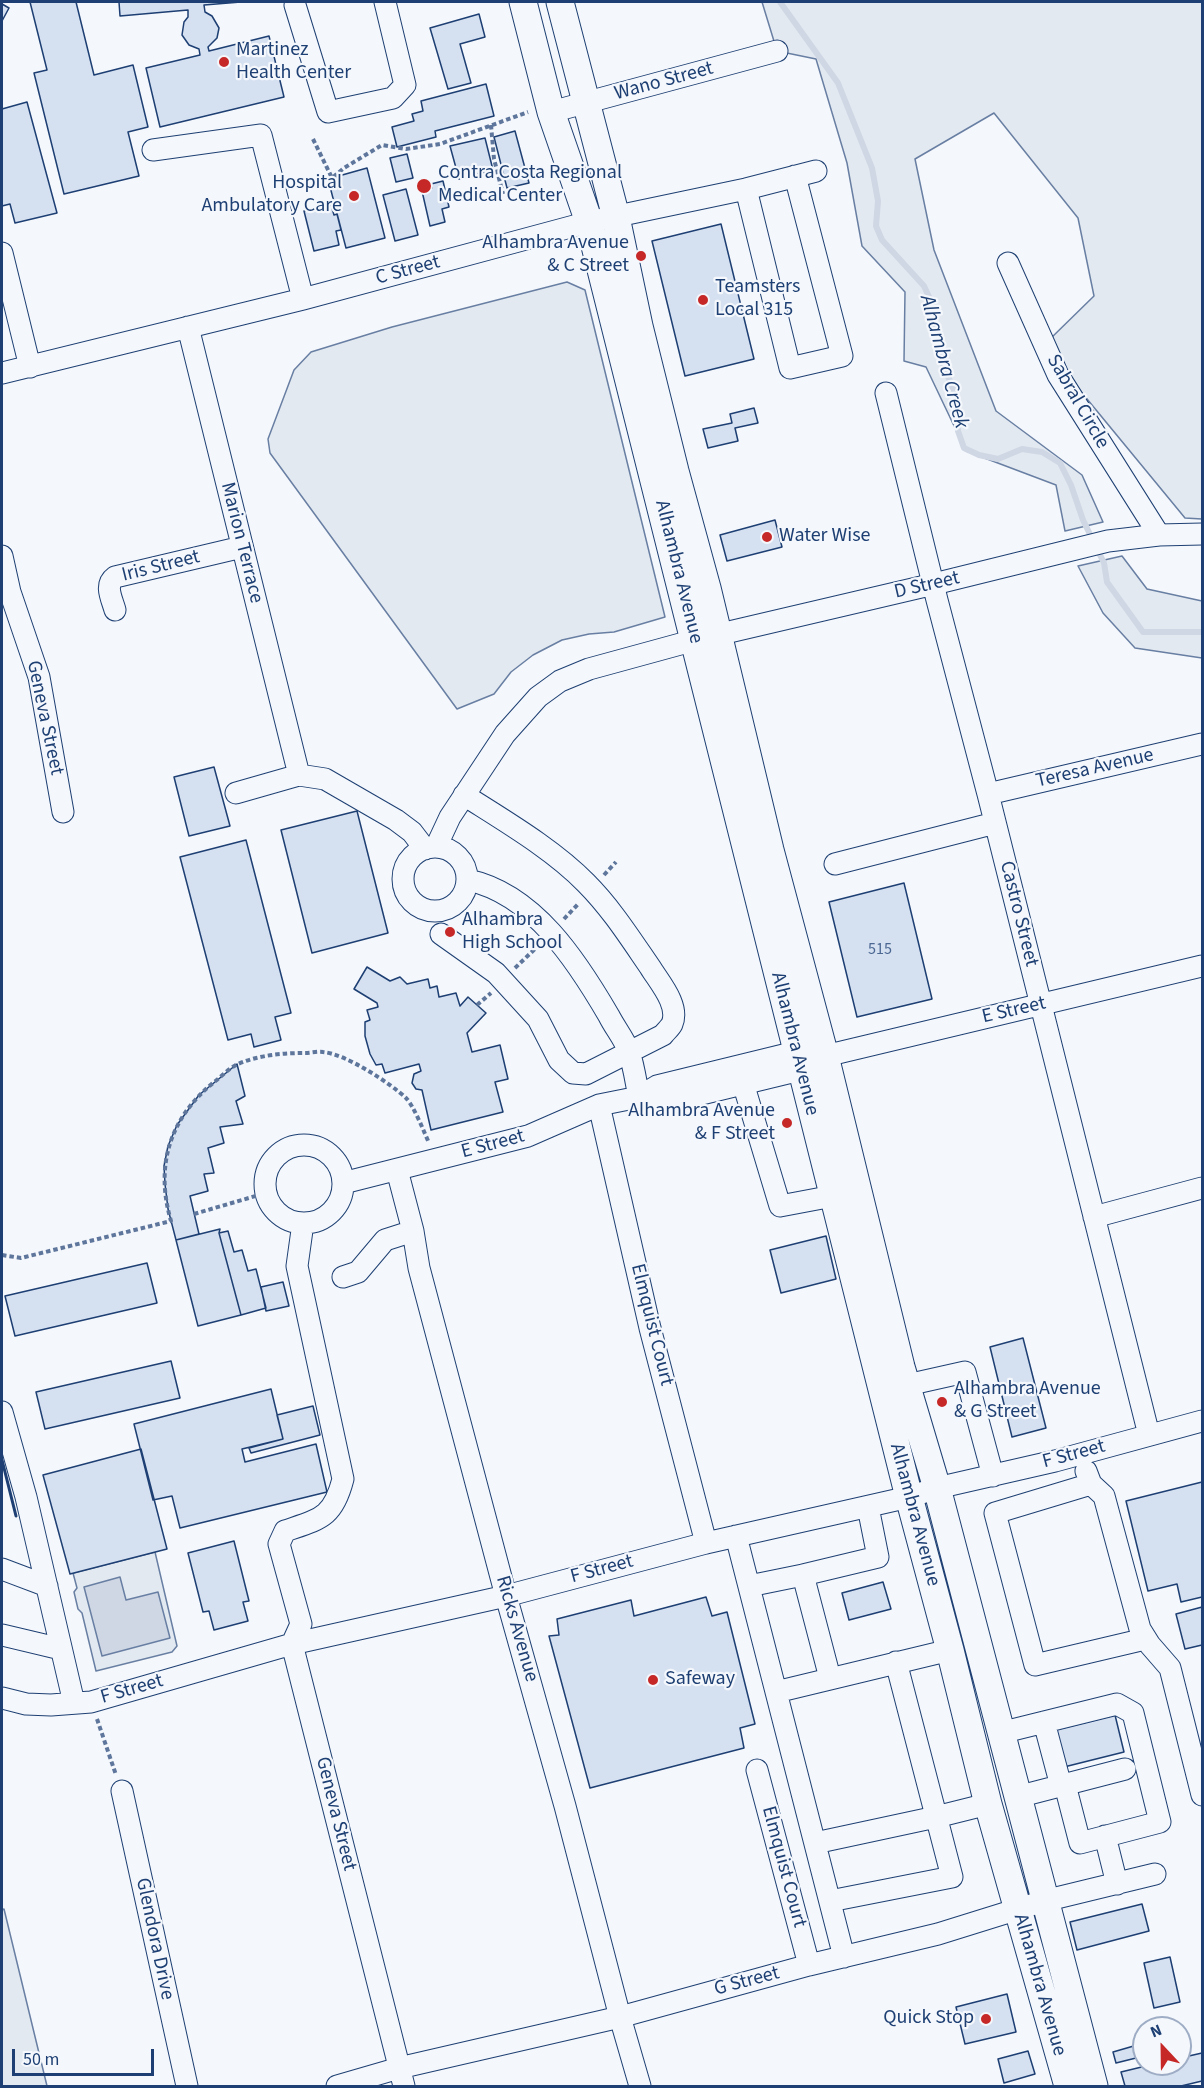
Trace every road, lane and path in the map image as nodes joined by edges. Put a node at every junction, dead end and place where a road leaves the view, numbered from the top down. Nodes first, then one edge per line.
1 (299, 2) edge
2 (385, 2) edge
3 (523, 2) edge
4 (560, 2) edge
5 (777, 51) dead end
6 (586, 103) junction
7 (550, 109) junction
8 (491, 125) junction
9 (313, 139) dead end
10 (153, 150) dead end
11 (816, 171) dead end
12 (795, 176) junction
13 (746, 189) junction
14 (502, 194) dead end
15 (616, 217) junction
16 (589, 222) junction
17 (2, 253) edge
18 (1008, 263) dead end
19 (303, 299) junction
20 (188, 327) junction
21 (30, 367) junction
22 (2, 373) edge
23 (886, 393) dead end
24 (1203, 534) edge
25 (1159, 535) junction
26 (242, 547) junction
27 (2, 556) edge
28 (934, 584) junction
29 (115, 610) dead end
30 (707, 637) junction
31 (1203, 744) edge
32 (297, 766) junction
33 (236, 792) dead end
34 (988, 794) junction
35 (464, 795) junction
36 (63, 812) dead end
37 (995, 823) junction
38 (431, 848) junction
39 (836, 864) dead end
40 (468, 880) junction
41 (441, 934) dead end
42 (1203, 966) edge
43 (1041, 1005) junction
44 (629, 1052) junction
45 (825, 1056) junction
46 (798, 1061) junction
47 (740, 1076) junction
48 (639, 1097) junction
49 (598, 1105) junction
50 (431, 1162) junction
51 (397, 1170) junction
52 (343, 1183) junction
53 (1203, 1188) edge
54 (266, 1193) junction
55 (833, 1196) junction
56 (194, 1214) dead end
57 (1094, 1217) junction
58 (303, 1223) junction
59 (413, 1231) junction
60 (2, 1255) edge
61 (343, 1277) dead end
62 (907, 1385) junction
63 (2, 1413) edge
64 (1203, 1421) edge
65 (1149, 1435) junction
66 (1080, 1454) junction
67 (993, 1476) junction
68 (1091, 1484) junction
69 (937, 1488) junction
70 (909, 1497) junction
71 (868, 1507) junction
72 (736, 1536) junction
73 (706, 1543) junction
74 (2, 1569) edge
75 (803, 1575) junction
76 (47, 1586) junction
77 (749, 1586) junction
78 (506, 1596) junction
79 (2, 1635) edge
80 (1146, 1638) junction
81 (292, 1644) junction
82 (61, 1649) junction
83 (950, 1650) junction
84 (896, 1662) junction
85 (830, 1678) junction
86 (776, 1692) junction
87 (2, 1698) edge
88 (83, 1702) junction
89 (1044, 1722) junction
90 (1000, 1733) junction
91 (1125, 1769) dead end
92 (757, 1770) dead end
93 (1063, 1785) junction
94 (122, 1791) joint
95 (1203, 1795) edge
96 (1017, 1797) junction
97 (987, 1804) junction
98 (936, 1817) junction
99 (1105, 1836) junction
100 (815, 1843) junction
101 (1155, 1874) dead end
102 (1117, 1884) junction
103 (830, 1901) junction
104 (1044, 1902) junction
105 (1017, 1911) junction
106 (844, 1957) junction
107 (809, 1965) junction
108 (620, 2017) junction
109 (401, 2077) edge
110 (187, 2086) edge
111 (337, 2086) edge
112 (640, 2086) edge
113 (1068, 2086) edge
114 (1094, 2086) edge

1 - 2 street
3 - 7 main road, Alhambra Avenue
4 - 6 main road, Alhambra Avenue
5 - 6 street, Wano Street
6 - 7 street, Wano Street
6 - 15 main road, Alhambra Avenue
7 - 8 path
7 - 16 main road, Alhambra Avenue
8 - 9 path
8 - 14 path
10 - 19 street
11 - 12 street, C Street
12 - 13 street, C Street
12 - 13 street
13 - 15 street, C Street
15 - 16 street, C Street
15 - 30 main road, Alhambra Avenue
16 - 19 street, C Street
16 - 30 main road, Alhambra Avenue
17 - 21 street
18 - 25 street, Sabral Circle
19 - 20 street, C Street
20 - 21 street, C Street
20 - 26 street, Marion Terrace
21 - 22 street, C Street
23 - 28 street, Castro Street
24 - 25 street, D Street
25 - 28 street, D Street
26 - 29 street, Iris Street
26 - 32 street, Marion Terrace
27 - 36 street, Geneva Street
28 - 30 street, D Street
28 - 34 street, Castro Street
30 - 35 street, D Street
30 - 45 main road, Alhambra Avenue
30 - 46 main road, Alhambra Avenue
31 - 34 street, Teresa Avenue
32 - 33 street
32 - 38 street
34 - 37 street, Castro Street
35 - 38 street, D Street
35 - 44 street
37 - 39 street
37 - 43 street, Castro Street
38 - 40 street
38 - 40 street
40 - 44 street
41 - 44 street
42 - 43 street, E Street
43 - 45 street, E Street
43 - 57 street, Castro Street
44 - 48 street
45 - 46 street, E Street
45 - 62 main road, Alhambra Avenue
46 - 47 street, E Street
46 - 55 main road, Alhambra Avenue
47 - 48 street, E Street
47 - 55 street
48 - 49 street, E Street
49 - 50 street, E Street
49 - 73 street, Elmquist Court
50 - 51 street, E Street
50 - 60 path
51 - 52 street, E Street
51 - 59 street, Ricks Avenue
52 - 54 street
52 - 58 street
53 - 57 street
54 - 56 path
54 - 58 street
55 - 70 main road, Alhambra Avenue
57 - 65 street, Castro Street
58 - 81 street, Geneva Street
59 - 61 street
59 - 78 street, Ricks Avenue
62 - 67 street
62 - 69 main road, Alhambra Avenue
63 - 76 street
64 - 65 street, F Street
65 - 66 street, F Street
66 - 67 street, F Street
66 - 68 street
67 - 69 street, F Street
68 - 80 street
68 - 80 street
69 - 70 street, F Street
69 - 90 main road, Alhambra Avenue
70 - 71 street, F Street
70 - 83 main road, Alhambra Avenue
71 - 72 street, F Street
71 - 75 street
72 - 73 street, F Street
72 - 77 street
73 - 78 street, F Street
74 - 76 street
75 - 77 street
75 - 85 street
76 - 82 street
77 - 86 street
78 - 81 street, F Street
78 - 108 street, Ricks Avenue
79 - 82 street
80 - 95 street
81 - 88 street, F Street
81 - 109 street, Geneva Street
82 - 88 street
83 - 84 street
83 - 97 main road, Alhambra Avenue
84 - 85 street
84 - 98 street
85 - 86 street
86 - 100 street
87 - 88 street, F Street
88 - 94 path
89 - 90 street
89 - 93 street
89 - 99 street
90 - 96 main road, Alhambra Avenue
91 - 93 street
92 - 107 street, Elmquist Court
93 - 96 street
93 - 99 street
94 - 110 street, Glendora Drive
96 - 104 main road, Alhambra Avenue
97 - 98 street
97 - 105 main road, Alhambra Avenue
98 - 100 street
98 - 103 street
99 - 102 street
100 - 103 street
101 - 102 street, G Street
102 - 104 street, G Street
103 - 106 street
104 - 105 street, G Street
104 - 114 main road, Alhambra Avenue
105 - 106 street, G Street
105 - 113 main road, Alhambra Avenue
106 - 107 street, G Street
107 - 108 street, G Street
108 - 109 street, G Street
108 - 112 street, Ricks Avenue
109 - 111 street, G Street

